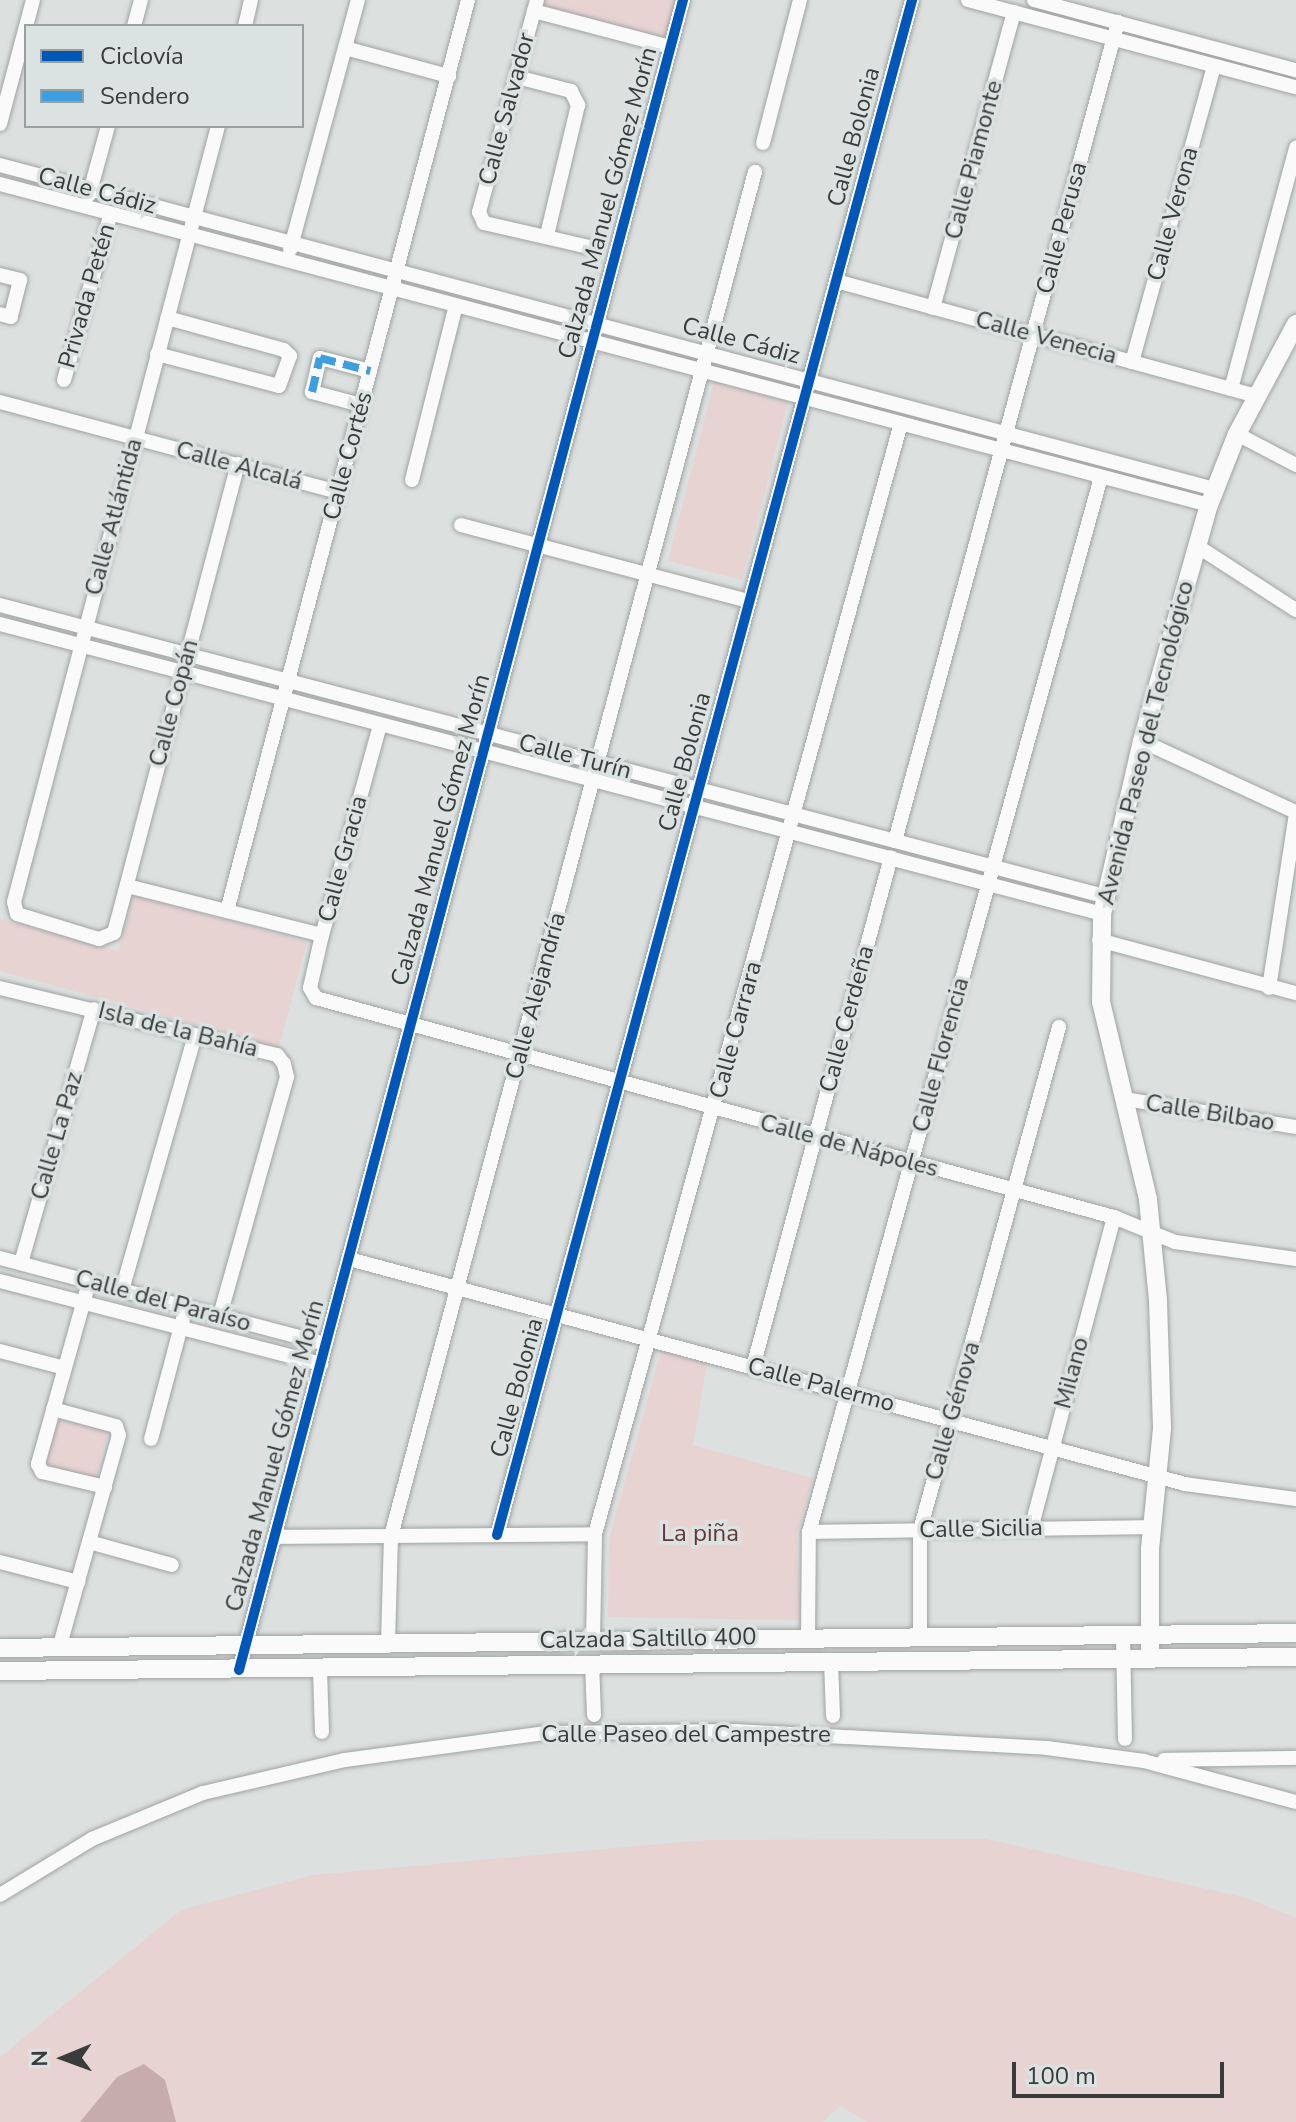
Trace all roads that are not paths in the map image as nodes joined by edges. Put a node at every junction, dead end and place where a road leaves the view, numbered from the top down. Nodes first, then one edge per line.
1 (33, 0) edge
2 (141, 0) edge
3 (251, 0) edge
4 (358, 0) edge
5 (468, 0) edge
6 (683, 0) edge
7 (800, 0) edge
8 (912, 0) edge
9 (968, 0) edge
10 (1034, 0) edge
11 (535, 5) edge
12 (1014, 12) junction
13 (1118, 22) junction
14 (27, 24) edge
15 (135, 24) edge
16 (245, 24) edge
17 (24, 34) edge
18 (1113, 39) junction
19 (670, 47) junction
20 (345, 48) junction
21 (1214, 66) junction
22 (1296, 70) edge
23 (449, 76) junction
24 (517, 77) junction
25 (1296, 87) edge
26 (0, 124) edge
27 (107, 128) edge
28 (217, 128) edge
29 (763, 143) dead end
30 (1296, 148) edge
31 (0, 165) edge
32 (755, 172) dead end
33 (0, 184) edge
34 (91, 189) junction
35 (86, 206) junction
36 (111, 213) junction
37 (194, 216) junction
38 (189, 234) junction
39 (547, 235) junction
40 (292, 242) junction
41 (589, 247) dead end
42 (288, 260) junction
43 (397, 270) junction
44 (0, 275) edge
45 (836, 281) junction
46 (392, 287) junction
47 (456, 305) junction
48 (933, 308) junction
49 (0, 314) edge
50 (167, 318) junction
51 (596, 323) junction
52 (1296, 324) edge
53 (1033, 335) junction
54 (591, 340) junction
55 (708, 353) junction
56 (157, 354) junction
57 (1132, 362) junction
58 (703, 370) junction
59 (370, 371) junction
60 (64, 380) dead end
61 (809, 380) junction
62 (1231, 389) junction
63 (1255, 396) junction
64 (804, 398) junction
65 (0, 402) edge
66 (361, 405) junction
67 (901, 423) junction
68 (1006, 433) junction
69 (1237, 434) junction
70 (135, 438) junction
71 (1002, 450) junction
72 (238, 464) junction
73 (1296, 465) edge
74 (1101, 477) junction
75 (412, 480) dead end
76 (338, 492) junction
77 (1212, 497) junction
78 (461, 525) dead end
79 (536, 545) junction
80 (1197, 546) junction
81 (649, 575) junction
82 (749, 601) junction
83 (0, 605) edge
84 (1296, 610) edge
85 (0, 624) edge
86 (85, 627) junction
87 (80, 645) junction
88 (186, 654) junction
89 (182, 672) junction
90 (289, 682) junction
91 (285, 699) junction
92 (380, 725) junction
93 (486, 734) junction
94 (1142, 741) junction
95 (482, 752) junction
96 (599, 762) junction
97 (594, 780) junction
98 (697, 797) junction
99 (1296, 813) edge
100 (795, 815) junction
101 (790, 830) junction
102 (895, 841) junction
103 (891, 857) junction
104 (993, 867) junction
105 (988, 883) junction
106 (127, 886) junction
107 (1103, 905) junction
108 (227, 911) junction
109 (322, 935) junction
110 (107, 939) joint
111 (1099, 940) junction
112 (0, 988) edge
113 (1269, 988) junction
114 (1296, 993) edge
115 (312, 994) joint
116 (94, 1009) junction
117 (410, 1025) junction
118 (1059, 1027) dead end
119 (195, 1035) junction
120 (519, 1057) junction
121 (619, 1084) junction
122 (1125, 1099) junction
123 (714, 1109) junction
124 (1296, 1127) edge
125 (815, 1137) junction
126 (912, 1162) junction
127 (1015, 1190) junction
128 (1114, 1217) junction
129 (1152, 1232) junction
130 (0, 1258) edge
131 (349, 1259) junction
132 (1296, 1259) edge
133 (21, 1263) junction
134 (0, 1281) edge
135 (89, 1281) junction
136 (459, 1288) junction
137 (122, 1290) junction
138 (83, 1302) junction
139 (186, 1307) junction
140 (557, 1314) junction
141 (220, 1316) junction
142 (181, 1328) junction
143 (651, 1339) junction
144 (326, 1344) junction
145 (0, 1351) edge
146 (321, 1364) junction
147 (753, 1367) junction
148 (65, 1368) junction
149 (848, 1392) junction
150 (53, 1409) junction
151 (951, 1420) junction
152 (151, 1439) dead end
153 (1053, 1447) junction
154 (1160, 1475) junction
155 (105, 1487) junction
156 (1296, 1499) edge
157 (1153, 1527) junction
158 (1031, 1529) junction
159 (920, 1530) junction
160 (809, 1532) junction
161 (595, 1534) junction
162 (497, 1535) junction
163 (391, 1536) junction
164 (274, 1537) junction
165 (89, 1542) junction
166 (0, 1562) edge
167 (172, 1565) dead end
168 (78, 1582) junction
169 (1296, 1633) edge
170 (920, 1636) junction
171 (1123, 1636) junction
172 (1150, 1636) junction
173 (808, 1638) junction
174 (593, 1640) junction
175 (388, 1643) junction
176 (245, 1646) junction
177 (0, 1648) edge
178 (59, 1648) junction
179 (1296, 1657) edge
180 (1124, 1659) junction
181 (1150, 1659) junction
182 (831, 1661) junction
183 (592, 1663) junction
184 (320, 1669) junction
185 (239, 1670) junction
186 (0, 1671) edge
187 (594, 1715) dead end
188 (833, 1716) dead end
189 (322, 1732) dead end
190 (1125, 1739) dead end
191 (1251, 1758) junction
192 (1296, 1758) edge
193 (1144, 1761) junction
194 (1254, 1788) junction
195 (1296, 1802) edge
196 (0, 1895) edge

1 - 14 street
2 - 15 street
3 - 16 street
4 - 20 street
5 - 23 street, Calle Cortés
6 - 19 street, Calzada Manuel Gómez Morín
7 - 29 street
8 - 45 street, Calle Bolonia
9 - 12 street
10 - 13 street
11 - 19 street
11 - 24 street, Calle Salvador
12 - 18 street
12 - 48 street, Calle Piamonte
13 - 18 street, Calle Perusa
13 - 22 street
17 - 26 street
18 - 21 street
18 - 53 street, Calle Perusa
19 - 51 street, Calzada Manuel Gómez Morín
20 - 23 street
20 - 40 street
21 - 25 street
21 - 57 street, Calle Verona
23 - 43 street, Calle Cortés
24 - 39 street
24 - 39 street, Calle Salvador
27 - 34 street
28 - 37 street, Calle Atlántida
30 - 62 street
31 - 34 street, Calle Cádiz
32 - 55 street, Calle Alejandría
33 - 35 street, Calle Cádiz
34 - 35 street
34 - 37 street, Calle Cádiz
35 - 36 street, Calle Cádiz
36 - 38 street, Calle Cádiz
36 - 60 street, Privada Petén
37 - 38 street, Calle Atlántida
37 - 40 street, Calle Cádiz
38 - 42 street, Calle Cádiz
38 - 50 street, Calle Atlántida
39 - 41 street
40 - 42 street
40 - 43 street, Calle Cádiz
42 - 46 street, Calle Cádiz
43 - 46 street, Calle Cortés
43 - 51 street, Calle Cádiz
44 - 49 street
45 - 48 street, Calle Venecia
45 - 61 street, Calle Bolonia
46 - 47 street, Calle Cádiz
46 - 59 street, Calle Cortés
47 - 54 street, Calle Cádiz
47 - 75 street
48 - 53 street, Calle Venecia
50 - 56 street, Calle Atlántida
50 - 56 street
51 - 54 street, Calzada Manuel Gómez Morín
51 - 55 street, Calle Cádiz
52 - 63 main road, Avenida Paseo del Tecnológico
53 - 57 street, Calle Venecia
53 - 68 street, Calle Perusa
54 - 58 street, Calle Cádiz
54 - 79 street, Calzada Manuel Gómez Morín
55 - 58 street, Calle Alejandría
55 - 61 street, Calle Cádiz
56 - 70 street, Calle Atlántida
57 - 62 street, Calle Venecia
58 - 64 street, Calle Cádiz
58 - 81 street, Calle Alejandría
59 - 66 street, Calle Cortés
59 - 66 street
61 - 64 street, Calle Bolonia
61 - 68 street, Calle Cádiz
62 - 63 street, Calle Venecia
63 - 69 main road, Avenida Paseo del Tecnológico
64 - 67 street, Calle Cádiz
64 - 82 street, Calle Bolonia
65 - 70 street, Calle Alcalá
66 - 76 street, Calle Cortés
67 - 71 street, Calle Cádiz
67 - 100 street, Calle Carrara
68 - 71 street, Calle Perusa
68 - 77 street, Calle Cádiz
69 - 73 street
69 - 77 main road, Avenida Paseo del Tecnológico
70 - 72 street, Calle Alcalá
70 - 86 street, Calle Atlántida
71 - 74 street, Calle Cádiz
71 - 102 street
72 - 76 street, Calle Alcalá
72 - 88 street, Calle Copán
74 - 77 street, Calle Cádiz
74 - 104 street, Calle Florencia
76 - 90 street, Calle Cortés
77 - 80 main road, Avenida Paseo del Tecnológico
78 - 79 street
79 - 81 street
79 - 93 street, Calzada Manuel Gómez Morín
80 - 84 street
80 - 94 main road, Avenida Paseo del Tecnológico
81 - 82 street
81 - 96 street, Calle Alejandría
82 - 98 street, Calle Bolonia
83 - 86 street, Calle Turín
85 - 87 street, Calle Turín
86 - 87 street, Calle Atlántida
86 - 88 street, Calle Turín
87 - 89 street, Calle Turín
87 - 110 street, Calle Atlántida
88 - 89 street, Calle Copán
88 - 90 street, Calle Turín
89 - 91 street, Calle Turín
89 - 106 street, Calle Copán
90 - 91 street, Calle Cortés
90 - 93 street, Calle Turín
91 - 92 street, Calle Turín
91 - 108 street, Calle Cortés
92 - 95 street, Calle Turín
92 - 109 street, Calle Gracia
93 - 95 street, Calzada Manuel Gómez Morín
93 - 96 street, Calle Turín
94 - 99 street
94 - 107 main road, Avenida Paseo del Tecnológico
95 - 97 street, Calle Turín
95 - 117 street, Calzada Manuel Gómez Morín
96 - 97 street, Calle Alejandría
96 - 98 street, Calle Turín
97 - 98 street, Calle Turín
97 - 120 street, Calle Alejandría
98 - 100 street, Calle Turín
98 - 101 street, Calle Turín
98 - 121 street, Calle Bolonia
99 - 113 street
100 - 101 street, Calle Carrara
100 - 102 street, Calle Turín
101 - 103 street, Calle Turín
101 - 123 street, Calle Carrara
102 - 104 street, Calle Turín
103 - 105 street, Calle Turín
103 - 125 street, Calle Cerdeña
104 - 105 street, Calle Florencia
104 - 107 street, Calle Turín
105 - 107 street, Calle Turín
105 - 126 street, Calle Florencia
106 - 108 street
106 - 110 street, Calle Copán
107 - 111 main road, Avenida Paseo del Tecnológico
108 - 109 street
109 - 115 street, Calle Gracia
111 - 113 street
111 - 122 main road, Avenida Paseo del Tecnológico
112 - 116 street, Isla de la Bahía
113 - 114 street
115 - 117 street, Calle de Nápoles
116 - 119 street, Isla de la Bahía
116 - 133 street, Calle La Paz
117 - 120 street, Calle de Nápoles
117 - 131 street, Calzada Manuel Gómez Morín
118 - 127 street, Calle Génova
119 - 137 street
119 - 141 street, Isla de la Bahía
120 - 121 street, Calle de Nápoles
120 - 136 street, Calle Alejandría
121 - 123 street, Calle de Nápoles
121 - 140 street, Calle Bolonia
122 - 124 street, Calle Bilbao
122 - 129 main road, Avenida Paseo del Tecnológico
123 - 125 street, Calle de Nápoles
123 - 143 street, Calle Carrara
125 - 126 street, Calle de Nápoles
125 - 147 street, Calle Cerdeña
126 - 127 street, Calle de Nápoles
126 - 149 street, Calle Florencia
127 - 128 street, Calle de Nápoles
127 - 151 street, Calle Génova
128 - 129 street, Calle de Nápoles
128 - 153 street, Milano
129 - 132 street, Calle de Nápoles
129 - 154 main road, Avenida Paseo del Tecnológico
130 - 133 street, Calle del Paraíso
131 - 136 street, Calle Palermo
131 - 144 street, Calzada Manuel Gómez Morín
133 - 135 street, Calle del Paraíso
134 - 138 street, Calle del Paraíso
135 - 137 street, Calle del Paraíso
135 - 138 street
136 - 140 street, Calle Palermo
136 - 163 street, Calle Alejandría
137 - 139 street, Calle del Paraíso
138 - 142 street, Calle del Paraíso
138 - 148 street
139 - 141 street, Calle del Paraíso
139 - 142 street
140 - 143 street, Calle Palermo
140 - 162 street, Calle Bolonia
141 - 144 street, Calle del Paraíso
142 - 146 street, Calle del Paraíso
142 - 152 street
143 - 147 street, Calle Palermo
143 - 161 street, Calle Carrara
144 - 146 street, Calzada Manuel Gómez Morín
145 - 148 street
146 - 164 street, Calzada Manuel Gómez Morín
147 - 149 street, Calle Palermo
148 - 150 street
149 - 151 street, Calle Palermo
149 - 160 street, Calle Florencia
150 - 155 street
150 - 155 street
151 - 153 street, Calle Palermo
151 - 159 street, Calle Génova
153 - 154 street, Calle Palermo
153 - 158 street, Milano
154 - 156 street, Calle Palermo
154 - 157 main road, Avenida Paseo del Tecnológico
155 - 165 street
157 - 158 street, Calle Sicilia
157 - 172 main road, Avenida Paseo del Tecnológico
158 - 159 street, Calle Sicilia
159 - 160 street, Calle Sicilia
159 - 170 street, Calle Génova
160 - 173 street, Calle Florencia
161 - 162 street
161 - 174 street, Calle Carrara
162 - 163 street
163 - 164 street
163 - 175 street, Calle Alejandría
164 - 176 street, Calzada Manuel Gómez Morín
165 - 167 street
165 - 168 street
166 - 168 street
168 - 178 street
169 - 172 main road, Calzada Saltillo 400
170 - 171 main road, Calzada Saltillo 400
170 - 173 main road, Calzada Saltillo 400
171 - 172 main road, Calzada Saltillo 400
171 - 180 street
172 - 181 main road, Avenida Paseo del Tecnológico
173 - 174 main road, Calzada Saltillo 400
174 - 175 main road, Calzada Saltillo 400
175 - 176 main road, Calzada Saltillo 400
176 - 178 main road, Calzada Saltillo 400
176 - 185 street, Calzada Manuel Gómez Morín
177 - 178 main road, Calzada Saltillo 400
179 - 181 main road, Calzada Saltillo 400
180 - 181 main road, Calzada Saltillo 400
180 - 182 main road, Calzada Saltillo 400
180 - 190 street
182 - 183 main road, Calzada Saltillo 400
182 - 188 street
183 - 184 main road, Calzada Saltillo 400
183 - 187 street
184 - 185 main road, Calzada Saltillo 400
184 - 189 street
185 - 186 main road, Calzada Saltillo 400
191 - 192 street
191 - 193 street
191 - 194 street
193 - 194 street, Calle Paseo del Campestre
193 - 196 street, Calle Paseo del Campestre
194 - 195 street, Calle Paseo del Campestre

